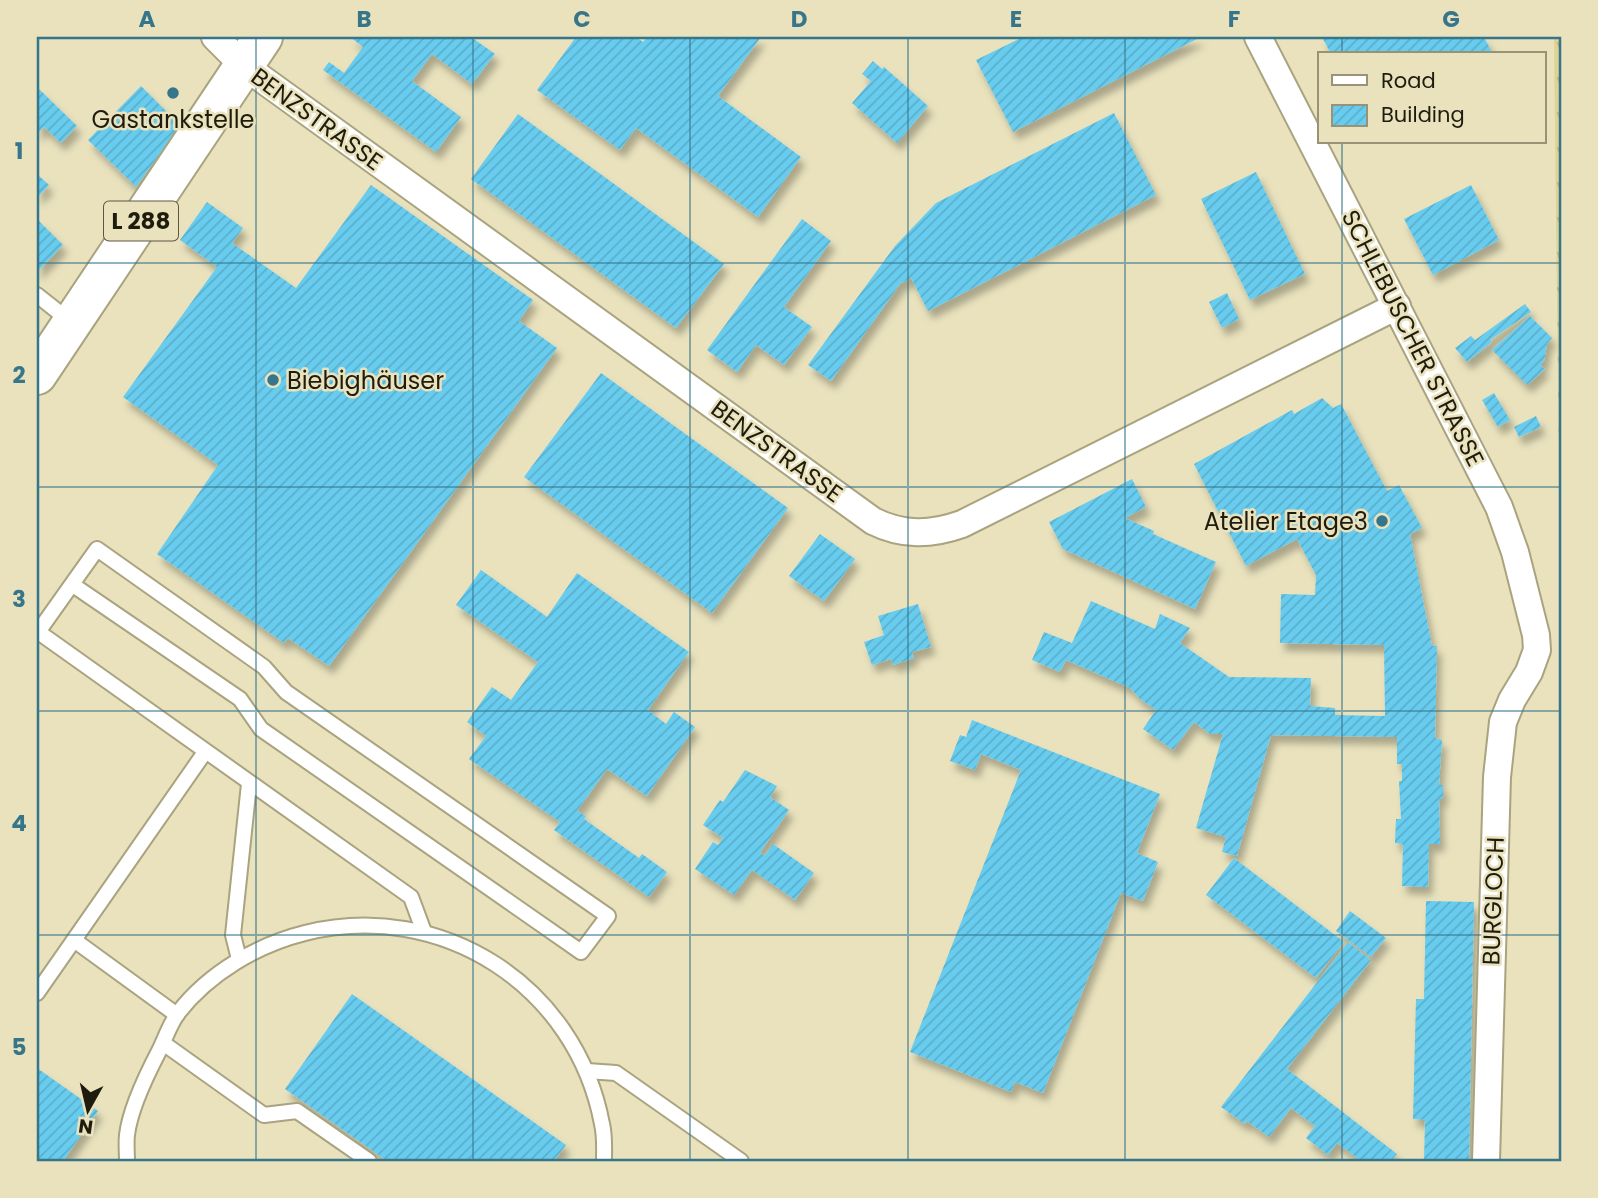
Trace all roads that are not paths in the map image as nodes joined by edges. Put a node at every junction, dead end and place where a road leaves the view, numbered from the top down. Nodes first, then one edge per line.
1 (215, 37) edge
2 (1258, 37) edge
3 (254, 52) edge
4 (37, 295) edge
5 (1397, 306) junction
6 (72, 323) junction
7 (37, 375) edge
8 (73, 584) junction
9 (38, 632) edge
10 (1537, 650) joint
11 (205, 752) junction
12 (249, 784) junction
13 (424, 932) junction
14 (74, 940) junction
15 (239, 959) junction
16 (37, 993) edge
17 (177, 1015) junction
18 (163, 1043) junction
19 (587, 1071) junction
20 (127, 1161) edge
21 (369, 1161) edge
22 (604, 1161) edge
23 (741, 1161) edge
24 (1486, 1161) edge

1 - 3 street, BENZSTRASSE
2 - 5 street, SCHLEBUSCHER STRASSE
3 - 5 street, BENZSTRASSE
3 - 6 main road, L 288
4 - 6 lane
5 - 10 street, SCHLEBUSCHER STRASSE
6 - 7 main road, L 288
8 - 8 lane
8 - 9 lane
9 - 11 lane
10 - 24 street, BURGLOCH
11 - 12 lane
11 - 14 lane
12 - 13 lane
12 - 15 lane
13 - 15 lane
13 - 19 lane
14 - 16 lane
14 - 17 lane
15 - 17 lane
17 - 18 lane
18 - 20 lane
18 - 21 lane
19 - 22 lane
19 - 23 lane

